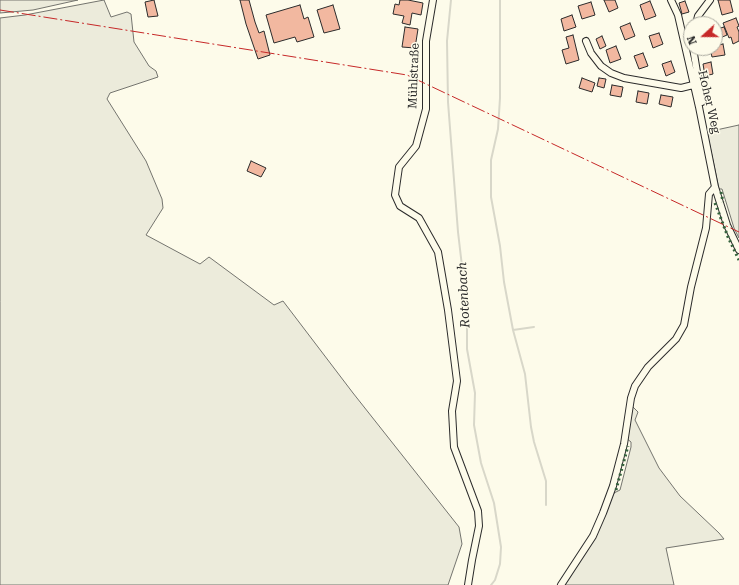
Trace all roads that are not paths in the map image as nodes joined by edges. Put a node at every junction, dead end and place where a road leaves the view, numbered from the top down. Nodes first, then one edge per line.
1 (433, 0) edge
2 (671, 0) edge
3 (708, 1) edge
4 (698, 16) edge
5 (586, 41) dead end
6 (694, 56) edge
7 (693, 84) junction
8 (699, 107) junction
9 (715, 187) junction
10 (739, 250) edge
11 (468, 585) edge
12 (561, 585) edge

1 - 11 street, Mühlstraße
2 - 7 street, Hoher Weg
3 - 4 street
5 - 7 street
6 - 8 street
7 - 8 street, Hoher Weg
8 - 9 street, Hoher Weg
9 - 10 street, Hoher Weg
9 - 12 street

